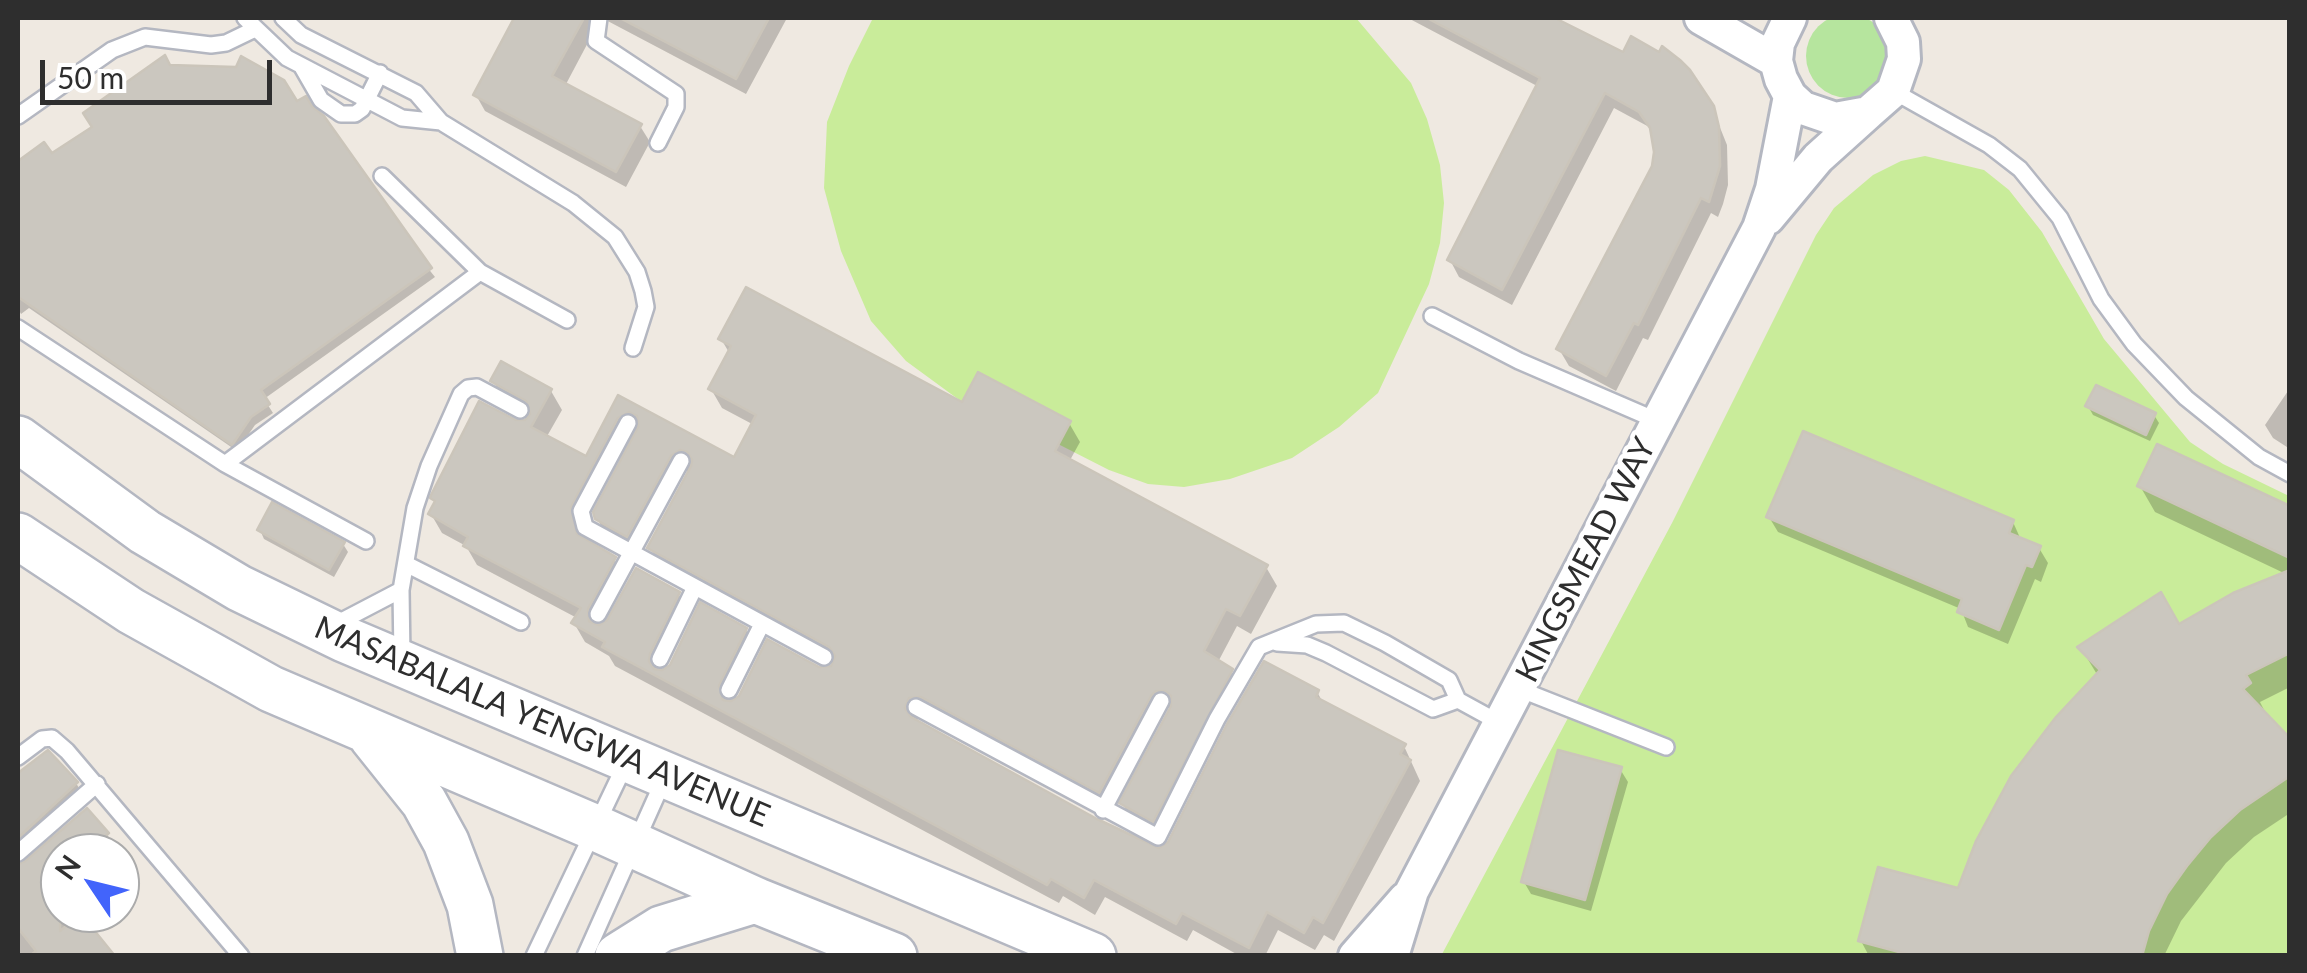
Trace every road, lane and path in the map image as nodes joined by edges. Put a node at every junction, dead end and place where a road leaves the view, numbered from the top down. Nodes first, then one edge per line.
1 (283, 18) edge
2 (600, 18) edge
3 (1701, 18) edge
4 (1790, 18) edge
5 (250, 23) edge
6 (1900, 26) edge
7 (1776, 61) junction
8 (302, 66) junction
9 (380, 73) junction
10 (1893, 91) junction
11 (1790, 96) junction
12 (368, 100) junction
13 (1868, 113) junction
14 (18, 116) edge
15 (442, 122) junction
16 (658, 142) dead end
17 (382, 176) dead end
18 (1759, 228) junction
19 (480, 272) junction
20 (1432, 316) dead end
21 (567, 320) dead end
22 (18, 328) edge
23 (634, 348) dead end
24 (520, 410) dead end
25 (1658, 421) junction
26 (628, 423) dead end
27 (18, 439) edge
28 (681, 460) dead end
29 (225, 464) junction
30 (2290, 474) edge
31 (18, 536) edge
32 (366, 541) dead end
33 (632, 553) junction
34 (406, 564) junction
35 (695, 588) junction
36 (401, 590) junction
37 (598, 614) dead end
38 (521, 622) dead end
39 (762, 624) junction
40 (325, 630) junction
41 (1268, 643) junction
42 (824, 658) dead end
43 (660, 659) dead end
44 (402, 664) junction
45 (1519, 689) junction
46 (729, 690) dead end
47 (1160, 700) dead end
48 (1458, 700) junction
49 (916, 707) dead end
50 (1500, 723) junction
51 (366, 729) junction
52 (1666, 747) dead end
53 (18, 757) edge
54 (646, 768) junction
55 (96, 784) junction
56 (1103, 810) junction
57 (615, 837) junction
58 (18, 853) edge
59 (1412, 891) junction
60 (755, 900) junction
61 (240, 956) edge
62 (480, 956) edge
63 (534, 956) edge
64 (585, 956) edge
65 (618, 956) edge
66 (894, 956) edge
67 (1094, 956) edge
68 (1355, 956) edge
69 (1392, 956) edge

1 - 9 lane
2 - 16 lane
3 - 7 street
4 - 7 street
5 - 8 lane
5 - 14 lane
6 - 10 street
7 - 11 street
8 - 12 lane
8 - 12 lane
9 - 12 lane
9 - 15 lane
10 - 13 street, KINGSMEAD WAY
10 - 30 lane
11 - 13 street
11 - 18 street, KINGSMEAD WAY
12 - 15 lane
13 - 18 street, KINGSMEAD WAY
15 - 23 lane
17 - 19 lane
18 - 25 street, KINGSMEAD WAY
19 - 21 lane
19 - 29 lane
20 - 25 lane
22 - 29 lane
24 - 34 lane
25 - 45 street, KINGSMEAD WAY
26 - 33 lane
27 - 40 main road, MASABALALA YENGWA AVENUE
28 - 33 lane
29 - 32 lane
31 - 51 main road
33 - 35 lane
33 - 37 lane
34 - 36 lane
34 - 38 lane
35 - 39 lane
35 - 43 lane
36 - 40 lane
36 - 44 lane
39 - 42 lane
39 - 46 lane
40 - 44 main road, MASABALALA YENGWA AVENUE
41 - 48 lane
41 - 48 lane
41 - 56 lane
44 - 54 main road, MASABALALA YENGWA AVENUE
45 - 50 street, KINGSMEAD WAY
45 - 52 lane
47 - 56 lane
48 - 50 lane
49 - 56 lane
50 - 59 street, KINGSMEAD WAY
51 - 57 main road
51 - 62 main road
53 - 55 lane
54 - 57 lane
54 - 57 lane
54 - 67 main road, MASABALALA YENGWA AVENUE
55 - 58 lane
55 - 61 lane
57 - 60 main road
57 - 63 lane
57 - 64 lane
59 - 68 street, KINGSMEAD WAY
59 - 69 street, KINGSMEAD WAY
60 - 65 main road
60 - 66 main road

